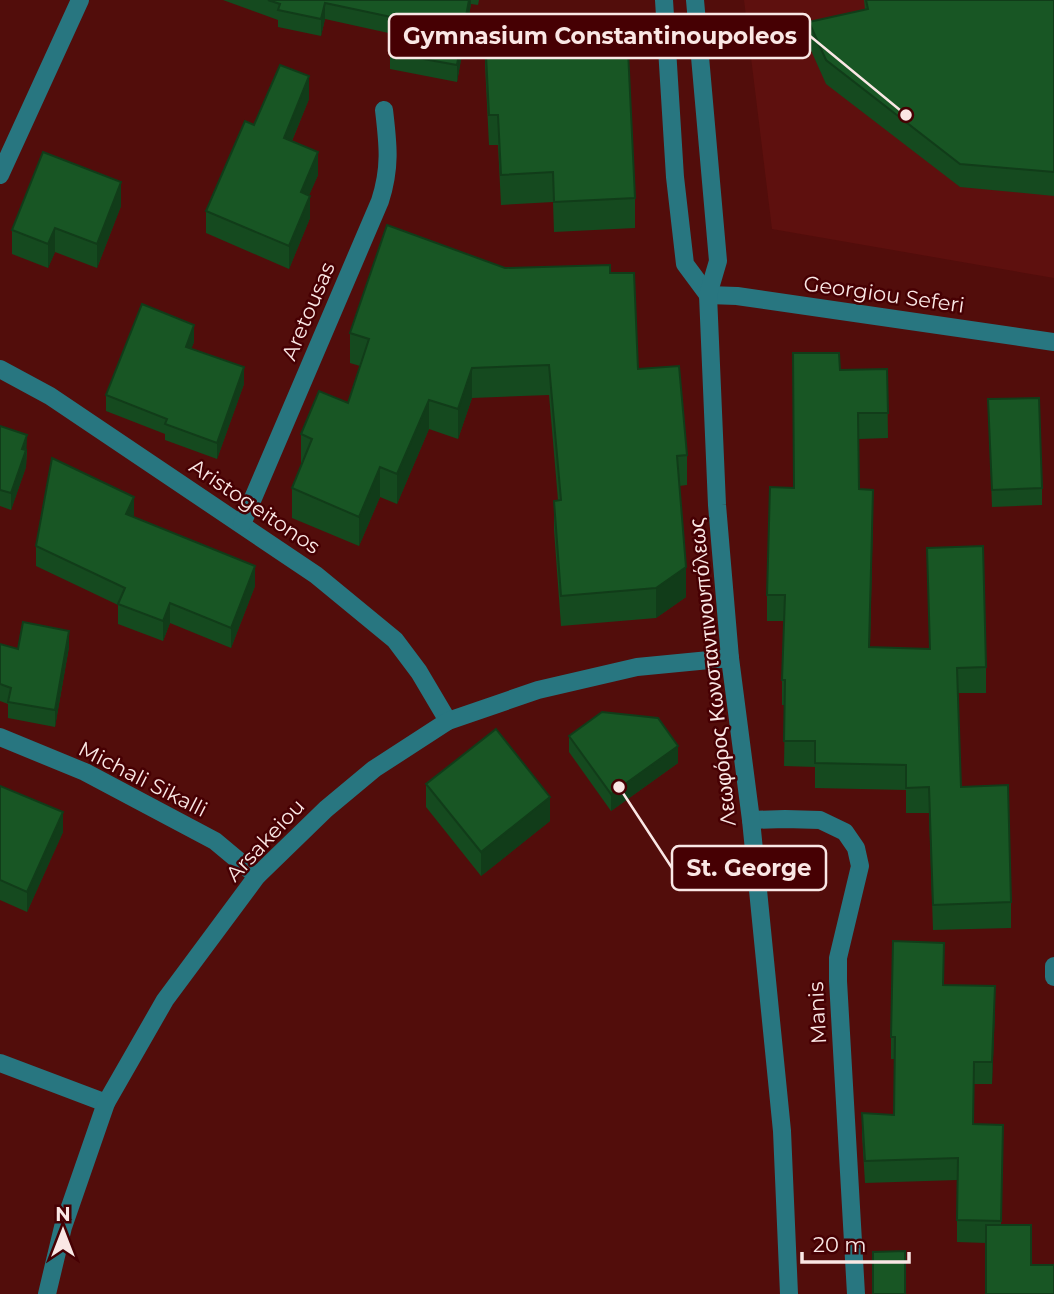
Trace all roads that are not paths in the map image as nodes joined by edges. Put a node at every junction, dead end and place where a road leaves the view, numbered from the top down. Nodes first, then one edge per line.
1 (80, 0) edge
2 (664, 0) edge
3 (695, 0) edge
4 (384, 110) dead end
5 (0, 175) edge
6 (708, 295) junction
7 (1054, 342) edge
8 (0, 369) edge
9 (242, 524) junction
10 (730, 659) junction
11 (448, 721) junction
12 (0, 737) edge
13 (751, 820) junction
14 (257, 876) junction
15 (1054, 966) edge
16 (1054, 977) edge
17 (0, 1063) edge
18 (106, 1103) junction
19 (47, 1294) edge
20 (789, 1294) edge
21 (856, 1294) edge

1 - 5 street
2 - 6 street
3 - 6 street, Λεωφόρος Κωνσταντινουπόλεως
4 - 9 street, Aretousas
6 - 7 street, Georgiou Seferi
6 - 10 street, Λεωφόρος Κωνσταντινουπόλεως
8 - 9 street, Aristogeitonos
9 - 11 street, Aristogeitonos
10 - 11 street, Arsakeiou
10 - 13 street, Λεωφόρος Κωνσταντινουπόλεως
11 - 14 street, Arsakeiou
12 - 14 street, Michali Sikalli
13 - 20 street, Λεωφόρος Κωνσταντινουπόλεως
13 - 21 street, Manis
14 - 18 street, Arsakeiou
15 - 16 street
17 - 18 street
18 - 19 street, Arsakeiou

